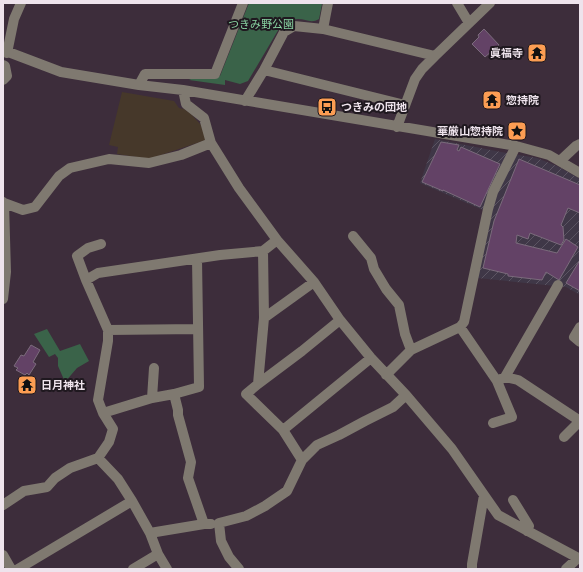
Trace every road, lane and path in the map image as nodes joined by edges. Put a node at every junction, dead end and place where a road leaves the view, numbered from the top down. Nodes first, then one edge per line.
1 (21, 3) edge
2 (244, 3) edge
3 (328, 3) edge
4 (457, 3) edge
5 (490, 3) edge
6 (469, 23) junction
7 (323, 29) junction
8 (5, 51) edge
9 (435, 56) junction
10 (3, 66) edge
11 (264, 70) junction
12 (3, 80) edge
13 (139, 84) junction
14 (183, 90) junction
15 (245, 101) junction
16 (405, 105) junction
17 (397, 127) junction
18 (212, 143) junction
19 (580, 144) edge
20 (516, 146) junction
21 (560, 161) junction
22 (580, 173) edge
23 (4, 202) edge
24 (353, 236) dead end
25 (277, 240) junction
26 (101, 244) dead end
27 (263, 251) junction
28 (197, 259) junction
29 (86, 280) junction
30 (314, 282) junction
31 (558, 285) dead end
32 (3, 299) edge
33 (264, 318) junction
34 (340, 320) junction
35 (460, 327) junction
36 (580, 327) edge
37 (198, 329) junction
38 (108, 330) junction
39 (580, 342) edge
40 (411, 350) junction
41 (371, 358) junction
42 (154, 368) dead end
43 (386, 375) junction
44 (501, 379) junction
45 (258, 384) junction
46 (174, 394) junction
47 (406, 395) junction
48 (152, 398) junction
49 (104, 413) junction
50 (580, 421) edge
51 (493, 423) dead end
52 (283, 430) junction
53 (564, 437) dead end
54 (98, 458) junction
55 (302, 460) junction
56 (484, 495) junction
57 (513, 500) dead end
58 (132, 501) junction
59 (526, 502) dead end
60 (3, 505) edge
61 (520, 512) junction
62 (219, 523) junction
63 (204, 524) junction
64 (527, 531) junction
65 (150, 534) junction
66 (158, 554) junction
67 (3, 555) edge
68 (579, 558) edge
69 (11, 569) edge
70 (18, 569) edge
71 (133, 569) edge
72 (167, 569) edge
73 (239, 569) edge
74 (472, 569) edge
75 (566, 569) edge

1 - 8 street
2 - 13 street
3 - 7 street
4 - 6 street
5 - 6 street
6 - 9 street
7 - 9 street
7 - 11 street
8 - 13 street
9 - 16 street
10 - 12 street
11 - 15 street
11 - 16 street
13 - 14 street
14 - 15 street
14 - 18 street
15 - 17 street
16 - 17 street
17 - 20 street
18 - 23 street
18 - 25 street
19 - 21 street
20 - 21 street
20 - 35 street
21 - 22 street
23 - 32 street
24 - 40 street
25 - 27 street
25 - 30 street
26 - 29 street
27 - 28 street
27 - 33 street
28 - 29 street
28 - 37 street
29 - 38 street
30 - 33 street
30 - 34 street
31 - 44 street
33 - 45 street
34 - 41 street
34 - 45 street
35 - 40 street
35 - 44 street
36 - 39 street
37 - 38 street
37 - 46 street
38 - 49 street
40 - 43 street
41 - 43 street
41 - 52 street
42 - 48 street
43 - 47 street
44 - 50 street
44 - 51 street
45 - 52 street
46 - 48 street
46 - 63 street
47 - 55 street
47 - 56 street
48 - 49 street
49 - 54 street
50 - 53 street
52 - 55 street
54 - 58 street
54 - 60 street
55 - 62 street
56 - 64 street
56 - 74 street
57 - 61 street
58 - 65 street
58 - 70 street
59 - 61 street
61 - 64 street
62 - 63 street
62 - 73 street
63 - 65 street
64 - 68 street
65 - 66 street
66 - 71 street
66 - 72 street
67 - 69 street
68 - 75 street

